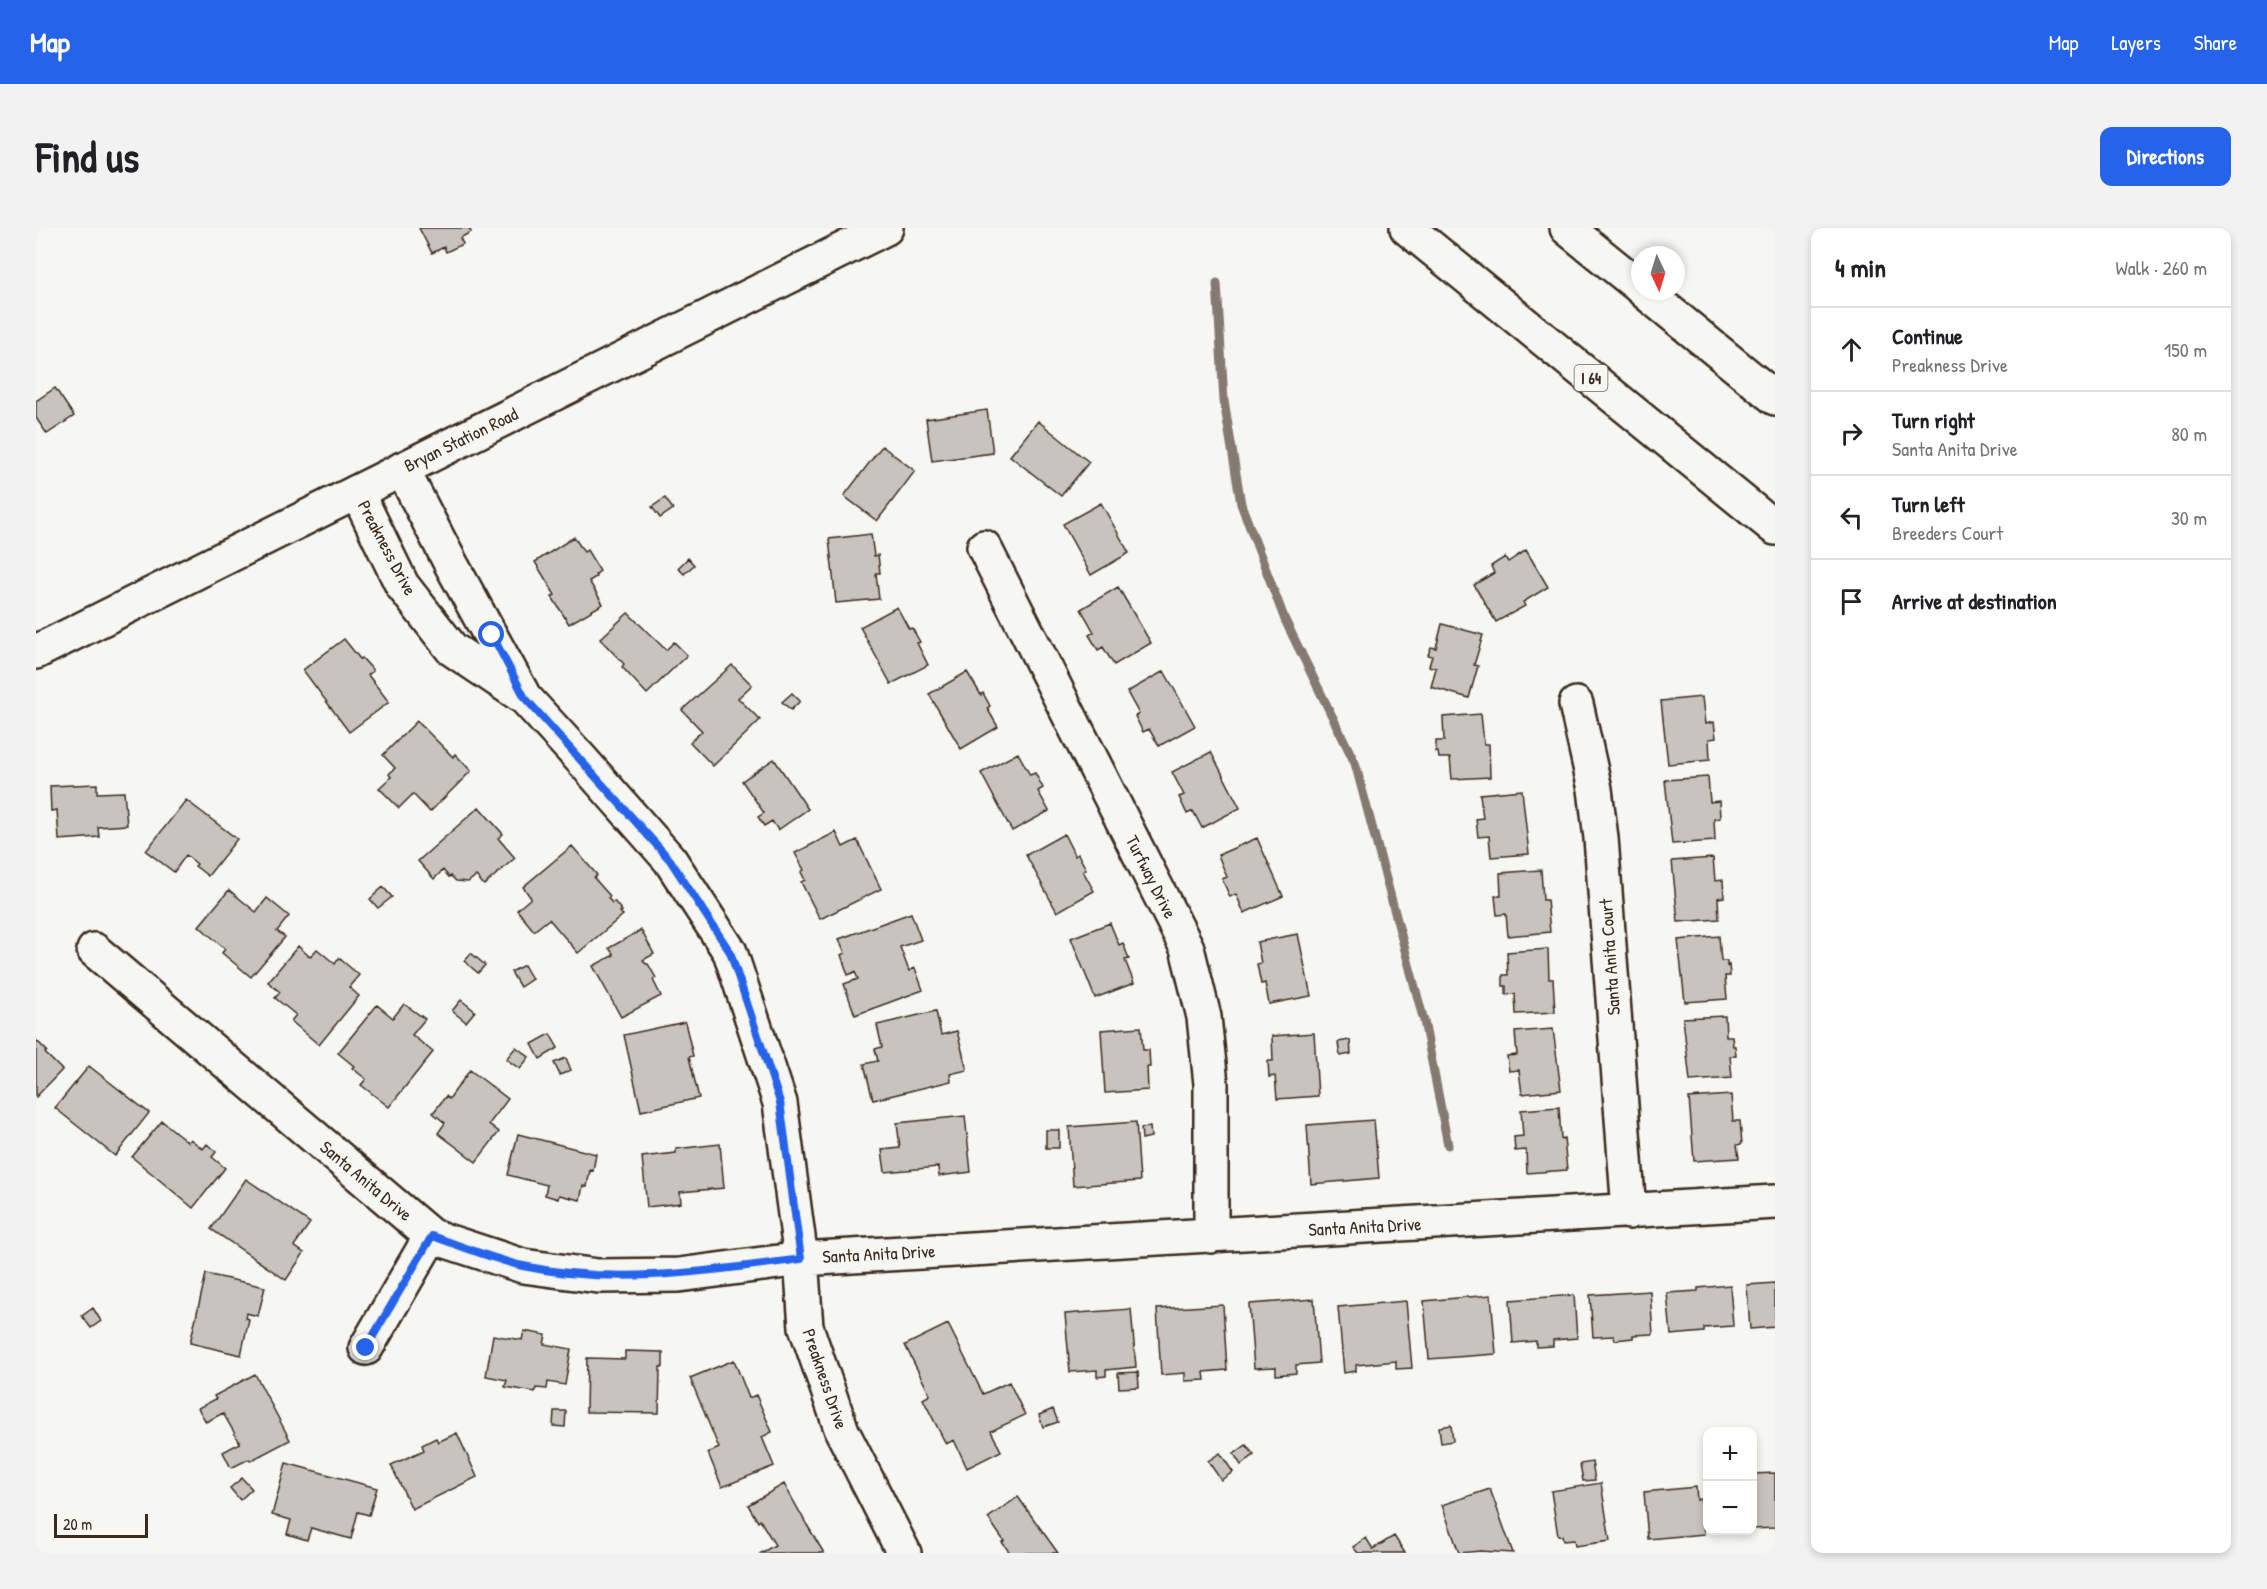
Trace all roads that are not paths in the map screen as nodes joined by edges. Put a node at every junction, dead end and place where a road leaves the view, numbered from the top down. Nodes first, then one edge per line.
1 (886, 228) edge
2 (1407, 228) edge
3 (1568, 228) edge
4 (1631, 280) edge
5 (1655, 300) edge
6 (1775, 398) edge
7 (402, 469) junction
8 (357, 492) junction
9 (1775, 528) edge
10 (984, 547) dead end
11 (36, 652) edge
12 (525, 698) junction
13 (1576, 704) dead end
14 (94, 950) dead end
15 (1775, 1202) edge
16 (1629, 1212) junction
17 (432, 1236) junction
18 (1211, 1236) junction
19 (801, 1259) junction
20 (366, 1348) dead end
21 (904, 1553) edge

1 - 7 main road, Bryan Station Road
2 - 9 main road, I 64
3 - 4 main road
5 - 6 main road
7 - 8 main road, Bryan Station Road
7 - 12 main road, Preakness Drive
8 - 11 main road, Bryan Station Road
8 - 12 main road, Preakness Drive
10 - 18 main road, Turfway Drive
12 - 19 main road, Preakness Drive
13 - 16 main road, Santa Anita Court
14 - 17 main road, Santa Anita Drive
15 - 16 main road, Santa Anita Drive
16 - 18 main road, Santa Anita Drive
17 - 19 main road, Santa Anita Drive
17 - 20 main road
18 - 19 main road, Santa Anita Drive
19 - 21 main road, Preakness Drive

